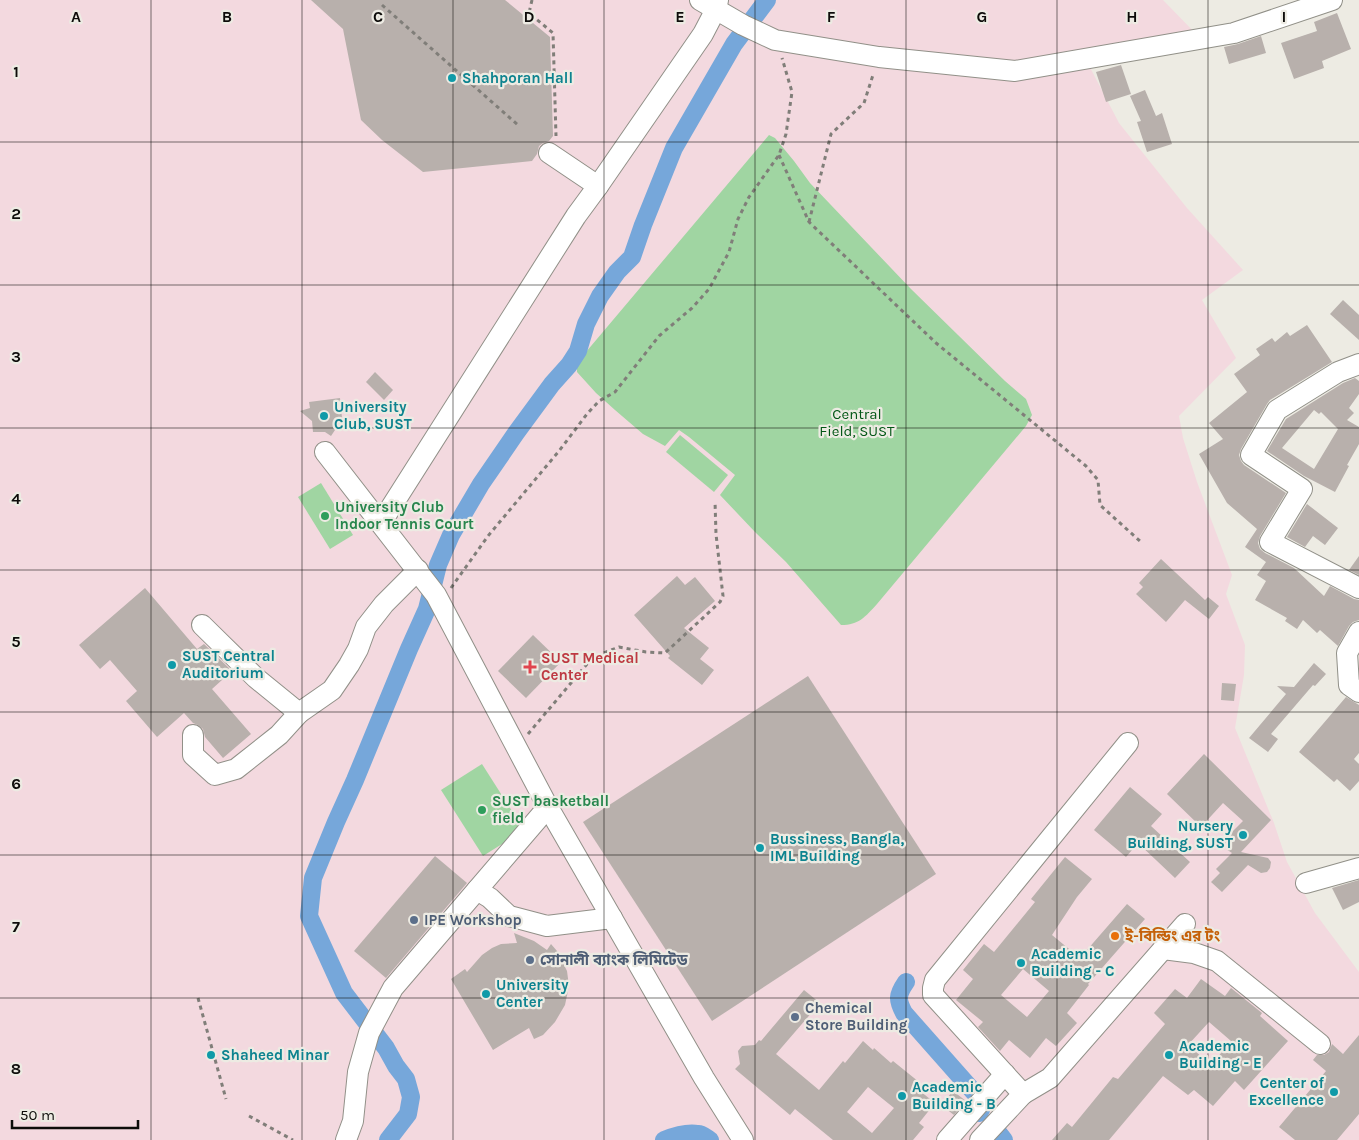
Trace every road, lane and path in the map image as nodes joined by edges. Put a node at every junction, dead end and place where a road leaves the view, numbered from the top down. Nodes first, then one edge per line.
1 (532, 0) edge
2 (1332, 0) edge
3 (711, 3) edge
4 (382, 5) dead end
5 (776, 40) junction
6 (879, 57) junction
7 (518, 125) dead end
8 (548, 152) joint
9 (778, 155) junction
10 (598, 186) junction
11 (808, 222) junction
12 (1359, 364) edge
13 (324, 452) dead end
14 (715, 501) dead end
15 (381, 523) junction
16 (1141, 542) dead end
17 (431, 588) junction
18 (1359, 588) edge
19 (202, 625) dead end
20 (1359, 632) edge
21 (1359, 692) edge
22 (299, 713) junction
23 (193, 735) dead end
24 (1128, 743) dead end
25 (517, 747) junction
26 (548, 807) junction
27 (1359, 868) edge
28 (1306, 883) dead end
29 (477, 890) junction
30 (612, 918) junction
31 (1185, 924) dead end
32 (1163, 949) junction
33 (198, 998) dead end
34 (1320, 1044) dead end
35 (1005, 1074) junction
36 (1023, 1094) junction
37 (226, 1099) dead end
38 (249, 1116) dead end
39 (294, 1140) edge
40 (346, 1140) edge
41 (743, 1140) edge
42 (947, 1140) edge
43 (980, 1140) edge

1 - 8 path
2 - 6 street
3 - 5 street
3 - 10 street
4 - 7 path
5 - 6 street
5 - 9 path
6 - 11 path
8 - 10 street
9 - 11 path
9 - 17 path
10 - 15 street
11 - 16 path
12 - 18 street
13 - 15 street
14 - 25 path
15 - 17 street
17 - 22 street
17 - 25 street
19 - 22 street
20 - 21 street
22 - 23 street
24 - 35 street
25 - 26 street
26 - 29 street
26 - 30 street
27 - 28 street
29 - 30 street
29 - 40 street
30 - 41 street
31 - 32 street
32 - 34 street
32 - 36 street
33 - 37 path
35 - 36 street
35 - 42 street
36 - 43 street
38 - 39 path

